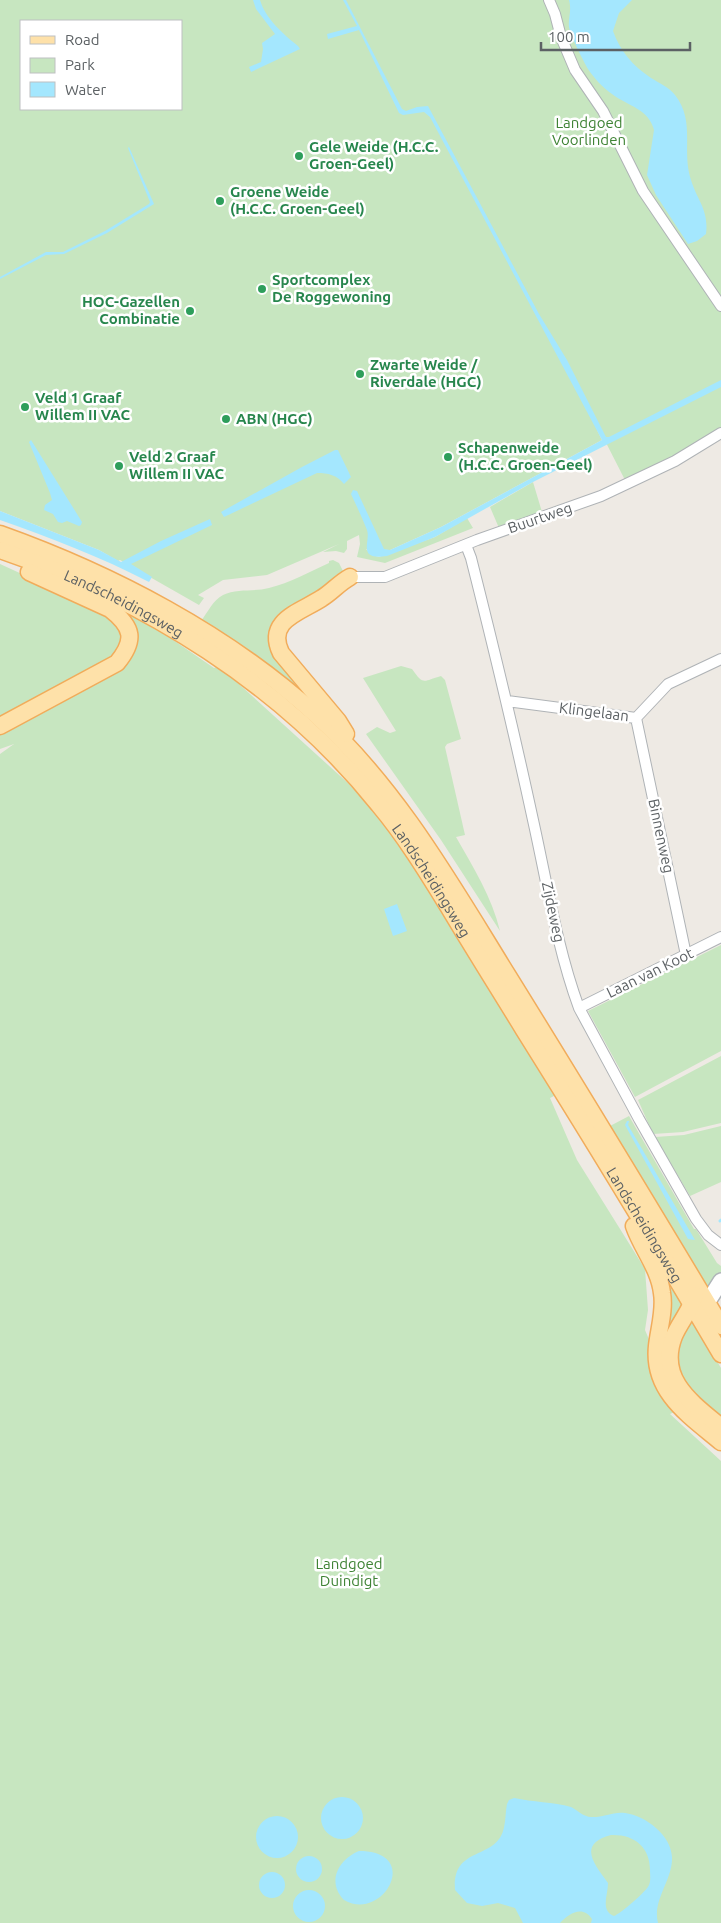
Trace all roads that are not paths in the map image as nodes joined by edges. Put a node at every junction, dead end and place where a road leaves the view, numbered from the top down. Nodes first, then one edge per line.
1 (549, 0) edge
2 (721, 306) edge
3 (721, 433) edge
4 (0, 534) edge
5 (466, 545) junction
6 (0, 550) edge
7 (0, 558) edge
8 (350, 577) joint
9 (721, 659) edge
10 (507, 701) junction
11 (636, 718) junction
12 (0, 726) edge
13 (362, 762) junction
14 (721, 937) edge
15 (686, 954) junction
16 (579, 1008) junction
17 (597, 1134) junction
18 (621, 1186) junction
19 (721, 1245) edge
20 (721, 1281) edge
21 (700, 1304) junction
22 (721, 1326) edge
23 (721, 1354) edge
24 (721, 1427) edge
25 (721, 1442) edge

1 - 2 street
3 - 5 street, Buurtweg
4 - 13 main road, Landscheidingsweg
5 - 8 street, Buurtweg
5 - 10 street, Zijdeweg
6 - 17 main road, Landscheidingsweg
7 - 12 main road
8 - 13 main road
9 - 11 street, Klingelaan
10 - 11 street, Klingelaan
10 - 16 street, Zijdeweg
11 - 15 street, Binnenweg
13 - 17 main road, Landscheidingsweg
14 - 15 street, Laan van Koot
15 - 16 street, Laan van Koot
16 - 19 street, Zijdeweg
17 - 18 main road, Landscheidingsweg
17 - 21 main road, Landscheidingsweg
18 - 21 main road, Landscheidingsweg
18 - 25 main road
20 - 21 street
21 - 22 main road, Landscheidingsweg
21 - 23 main road, Landscheidingsweg
21 - 24 main road

